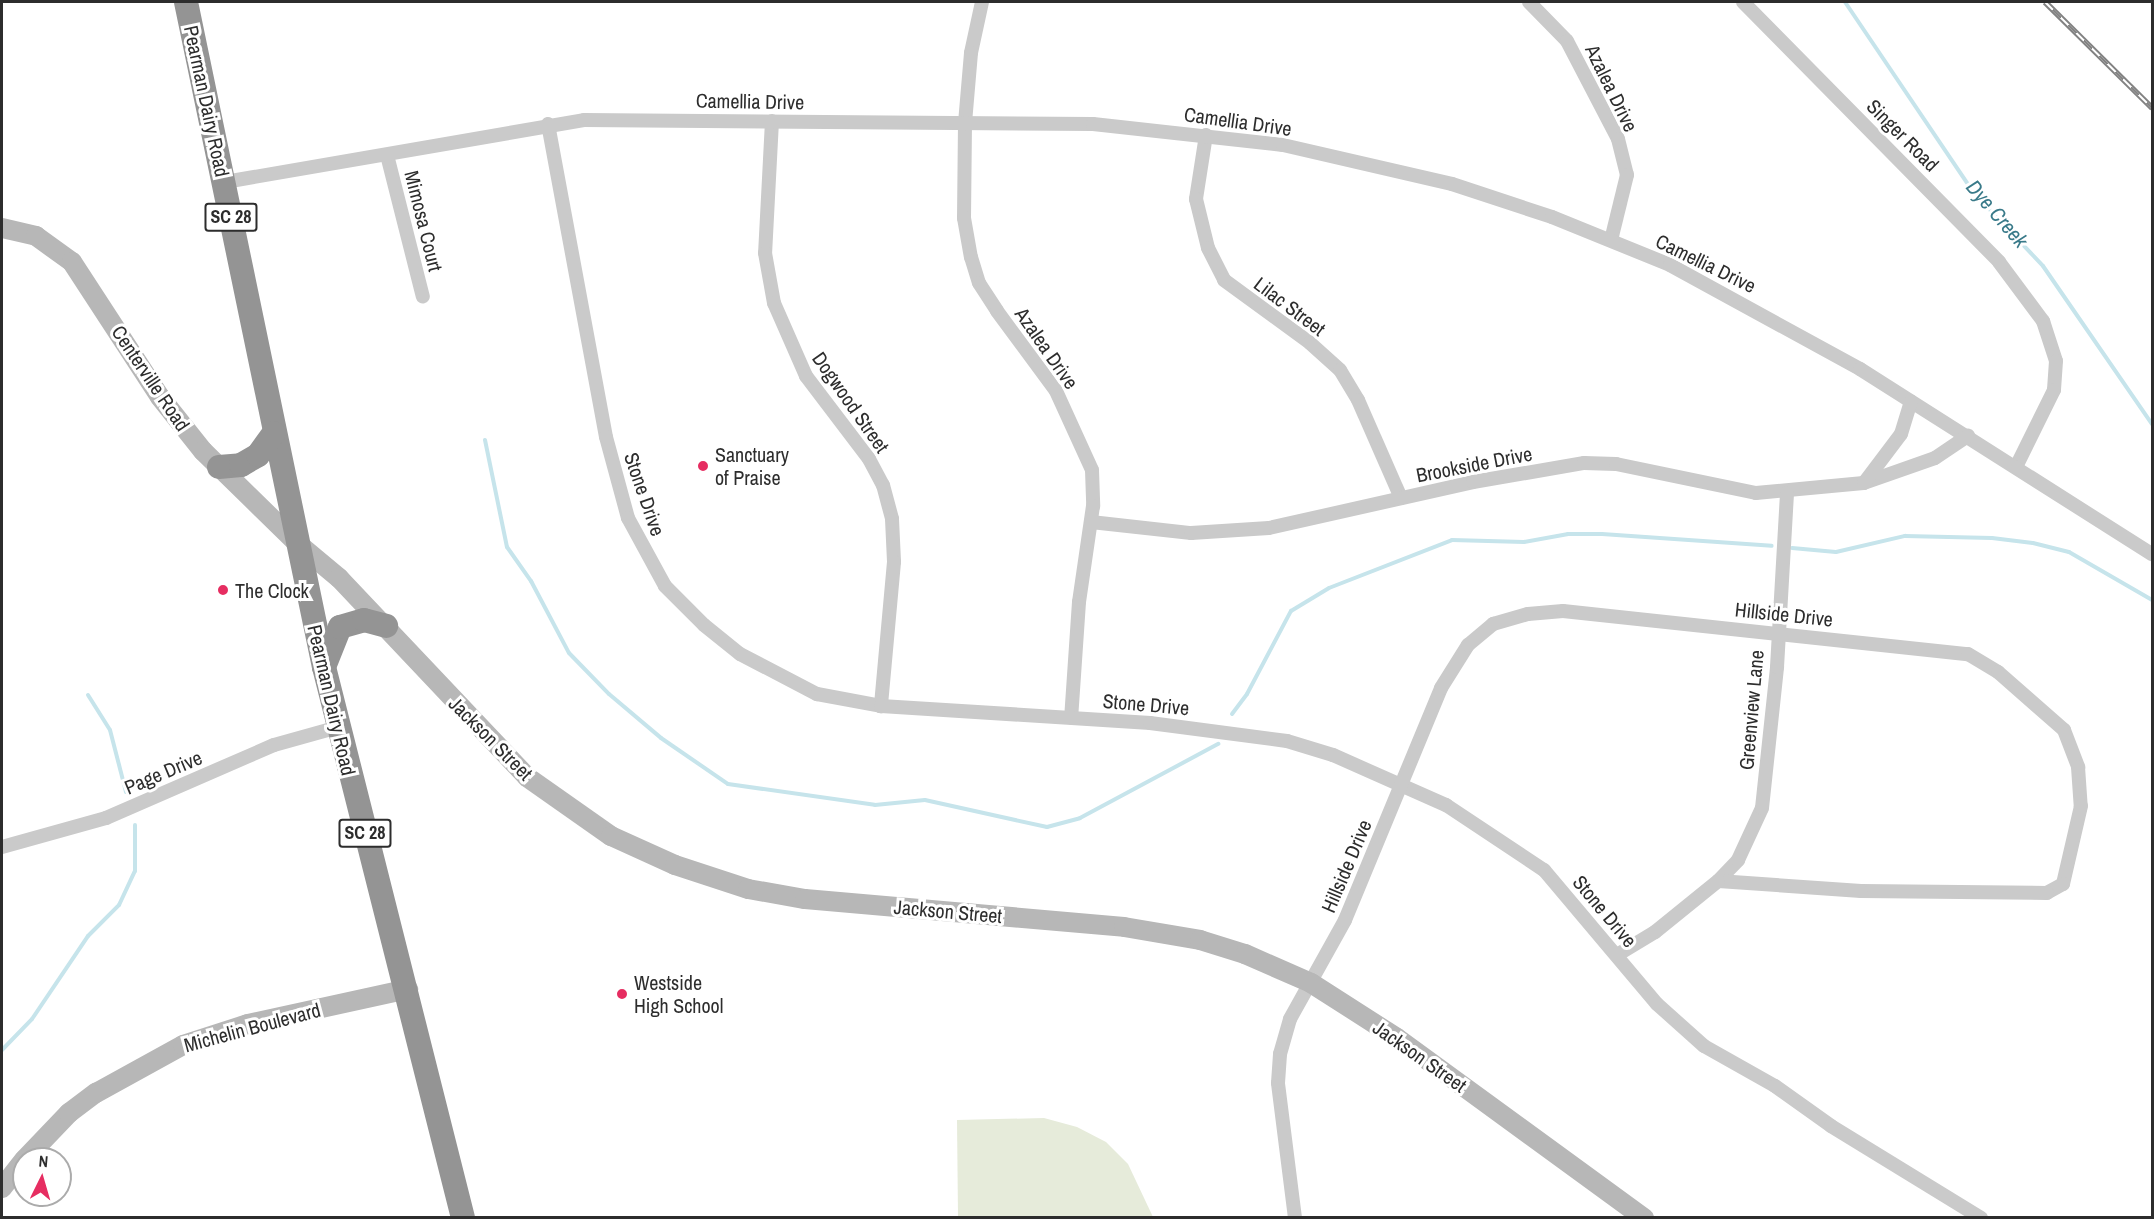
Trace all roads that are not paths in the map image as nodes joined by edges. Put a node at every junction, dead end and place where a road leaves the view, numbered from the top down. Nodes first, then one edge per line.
1 (186, 2) edge
2 (982, 2) edge
3 (1529, 2) edge
4 (1743, 2) edge
5 (772, 121) junction
6 (965, 123) junction
7 (548, 124) junction
8 (1206, 135) junction
9 (387, 155) junction
10 (225, 182) junction
11 (2, 228) edge
12 (1611, 240) junction
13 (423, 297) dead end
14 (1911, 401) junction
15 (273, 433) junction
16 (1968, 436) junction
17 (219, 467) junction
18 (2016, 467) junction
19 (1864, 483) junction
20 (1787, 493) junction
21 (1401, 498) junction
22 (1091, 522) junction
23 (297, 543) junction
24 (2152, 554) edge
25 (386, 626) junction
26 (1777, 633) junction
27 (324, 667) junction
28 (881, 706) junction
29 (1071, 718) junction
30 (338, 727) junction
31 (1400, 785) junction
32 (2, 847) edge
33 (1718, 881) junction
34 (1617, 955) junction
35 (1311, 983) junction
36 (408, 989) junction
37 (36, 1147) edge
38 (12, 1175) edge
39 (2, 1188) edge
40 (464, 1218) edge
41 (1295, 1218) edge
42 (1644, 1218) edge
43 (1981, 1218) edge

1 - 10 highway, Pearman Dairy Road / SC 28
2 - 6 street, Azalea Drive
3 - 12 street, Azalea Drive
4 - 18 street, Singer Road
5 - 6 street, Camellia Drive
5 - 7 street, Camellia Drive
5 - 28 street, Dogwood Street
6 - 8 street, Camellia Drive
6 - 22 street, Azalea Drive
7 - 9 street, Camellia Drive
7 - 28 street, Stone Drive
8 - 12 street, Camellia Drive
8 - 21 street, Lilac Street
9 - 10 street, Camellia Drive
9 - 13 street, Mimosa Court
10 - 15 highway, Pearman Dairy Road / SC 28
11 - 17 street, Centerville Road
12 - 14 street, Camellia Drive
14 - 16 street, Camellia Drive
14 - 19 street
15 - 17 highway
15 - 23 highway, Pearman Dairy Road / SC 28
16 - 18 street, Camellia Drive
16 - 19 street, Brookside Drive
17 - 23 street, Centerville Road
18 - 24 street, Camellia Drive
19 - 20 street, Brookside Drive
20 - 21 street, Brookside Drive
20 - 26 street, Greenview Lane
21 - 22 street, Brookside Drive
22 - 29 street, Azalea Drive
23 - 25 street, Jackson Street
23 - 27 highway, Pearman Dairy Road / SC 28
25 - 27 highway
25 - 35 street, Jackson Street
26 - 31 street, Hillside Drive
26 - 33 street, Greenview Lane
26 - 33 street, Hillside Drive
27 - 30 highway, Pearman Dairy Road / SC 28
28 - 29 street, Stone Drive
29 - 31 street, Stone Drive
30 - 32 street, Page Drive
30 - 36 highway, Pearman Dairy Road / SC 28
31 - 34 street, Stone Drive
31 - 35 street, Hillside Drive
33 - 34 street
34 - 43 street, Stone Drive
35 - 41 street, Hillside Drive
35 - 42 street, Jackson Street
36 - 37 street, Michelin Boulevard
36 - 40 highway, Pearman Dairy Road / SC 28
38 - 39 street, Michelin Boulevard

